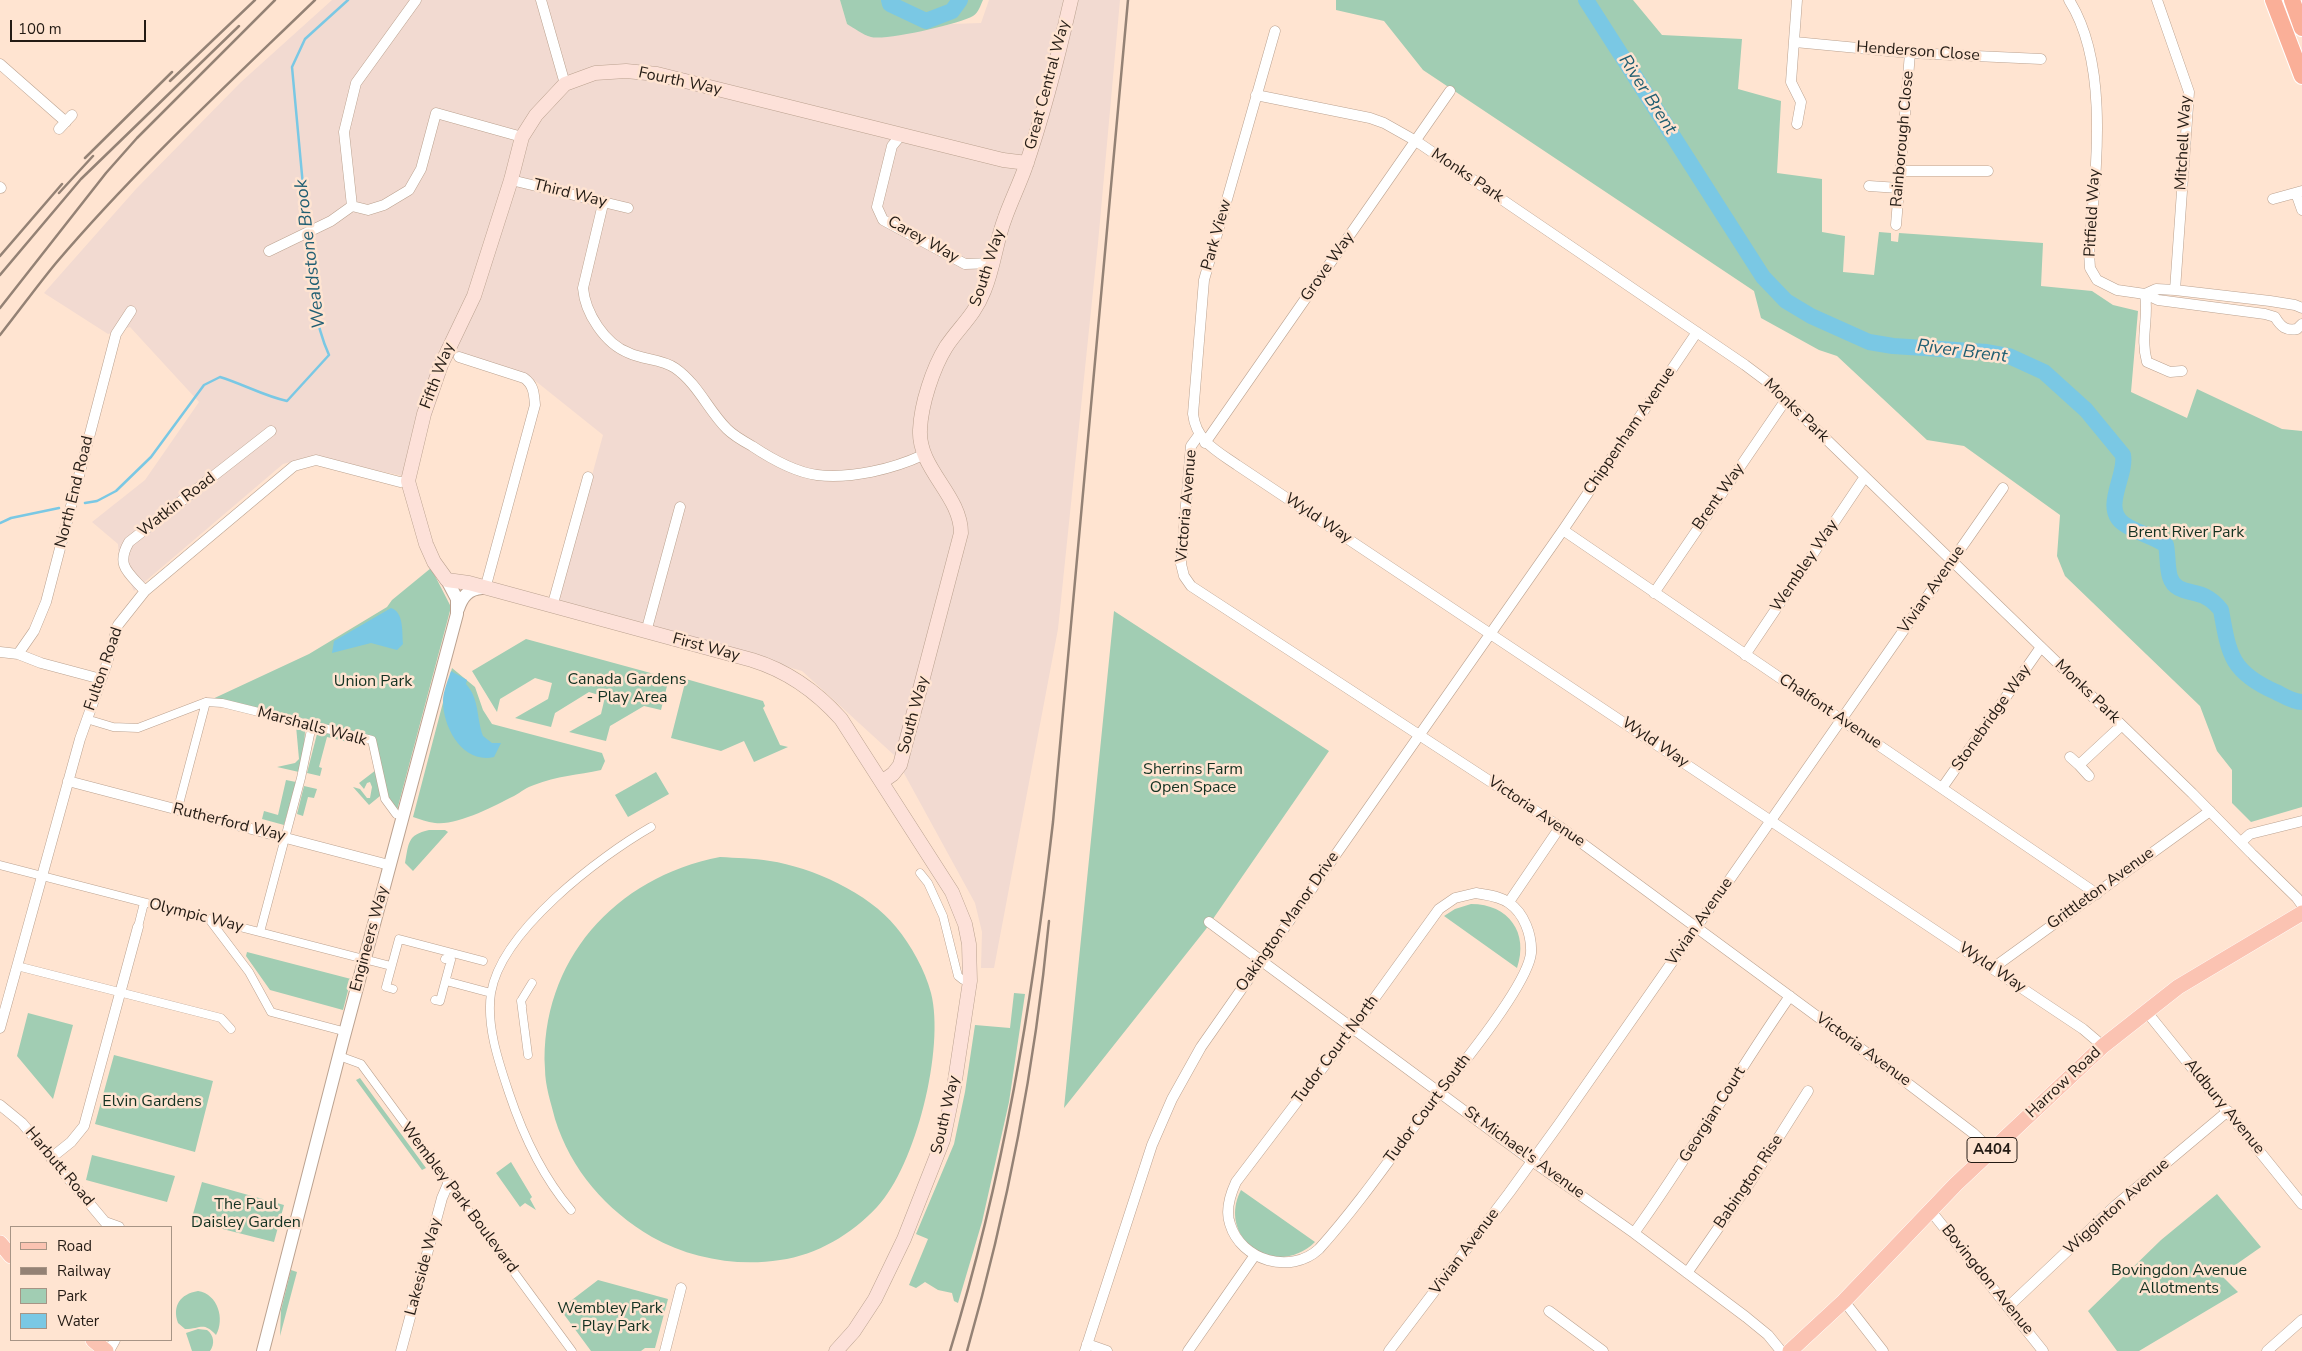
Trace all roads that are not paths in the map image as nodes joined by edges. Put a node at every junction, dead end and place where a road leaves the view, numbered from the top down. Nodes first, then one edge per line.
1 (416, 0) edge
2 (542, 0) edge
3 (1071, 0) edge
4 (1797, 0) edge
5 (2069, 0) edge
6 (2157, 0) edge
7 (2273, 0) edge
8 (2292, 0) edge
9 (2302, 28) edge
10 (1275, 31) dead end
11 (1795, 42) junction
12 (1910, 53) junction
13 (2041, 59) dead end
14 (0, 64) edge
15 (2302, 76) edge
16 (565, 84) junction
17 (1450, 92) dead end
18 (1256, 94) junction
19 (66, 122) dead end
20 (1797, 124) dead end
21 (901, 134) junction
22 (522, 138) junction
23 (1416, 141) junction
24 (1025, 166) junction
25 (1900, 171) junction
26 (1988, 171) dead end
27 (511, 180) junction
28 (1869, 186) dead end
29 (1899, 188) junction
30 (2299, 192) edge
31 (2273, 199) dead end
32 (603, 204) junction
33 (352, 206) junction
34 (628, 208) dead end
35 (2302, 210) edge
36 (1896, 225) dead end
37 (269, 251) dead end
38 (993, 263) junction
39 (2175, 290) junction
40 (2145, 294) junction
41 (2302, 308) edge
42 (131, 311) dead end
43 (2302, 324) edge
44 (1697, 332) junction
45 (459, 357) dead end
46 (2182, 371) dead end
47 (1785, 401) junction
48 (271, 432) dead end
49 (1202, 439) junction
50 (923, 455) junction
51 (588, 477) dead end
52 (1864, 478) junction
53 (408, 481) junction
54 (2003, 488) dead end
55 (680, 507) dead end
56 (1563, 530) junction
57 (1952, 561) junction
58 (447, 580) junction
59 (483, 589) junction
60 (145, 591) junction
61 (1654, 592) junction
62 (552, 607) junction
63 (457, 614) junction
64 (646, 632) junction
65 (1490, 634) junction
66 (2041, 647) junction
67 (0, 652) edge
68 (18, 654) junction
69 (1746, 655) junction
70 (101, 679) junction
71 (206, 702) junction
72 (1841, 719) junction
73 (92, 721) dead end
74 (312, 725) junction
75 (2121, 726) junction
76 (1419, 735) junction
77 (2070, 757) dead end
78 (2079, 766) junction
79 (2089, 776) dead end
80 (68, 781) junction
81 (883, 781) junction
82 (1942, 788) junction
83 (179, 804) dead end
84 (2210, 811) junction
85 (396, 814) dead end
86 (1770, 821) junction
87 (2302, 821) edge
88 (1560, 826) junction
89 (651, 827) dead end
90 (286, 837) junction
91 (2241, 842) junction
92 (0, 865) edge
93 (389, 865) junction
94 (920, 873) dead end
95 (42, 876) junction
96 (2097, 894) junction
97 (1509, 902) junction
98 (144, 903) junction
99 (2302, 906) edge
100 (2302, 913) edge
101 (209, 919) junction
102 (1209, 922) dead end
103 (138, 927) joint
104 (1696, 927) junction
105 (260, 932) junction
106 (364, 960) junction
107 (1262, 960) junction
108 (483, 961) dead end
109 (17, 966) junction
110 (1993, 968) junction
111 (443, 980) dead end
112 (970, 981) junction
113 (532, 983) dead end
114 (120, 993) junction
115 (491, 993) junction
116 (1790, 996) junction
117 (522, 1001) junction
118 (2146, 1012) junction
119 (523, 1023) dead end
120 (0, 1028) edge
121 (1354, 1028) junction
122 (231, 1029) dead end
123 (339, 1030) dead end
124 (2103, 1046) junction
125 (528, 1055) dead end
126 (339, 1056) junction
127 (1808, 1091) dead end
128 (1440, 1092) junction
129 (0, 1105) edge
130 (2228, 1111) junction
131 (1992, 1151) junction
132 (51, 1158) junction
133 (1532, 1161) junction
134 (448, 1184) junction
135 (2302, 1204) edge
136 (571, 1210) dead end
137 (1930, 1210) junction
138 (116, 1226) edge
139 (1634, 1233) junction
140 (0, 1243) edge
141 (10, 1255) edge
142 (1255, 1256) junction
143 (1687, 1273) junction
144 (681, 1288) dead end
145 (1844, 1300) junction
146 (276, 1301) junction
147 (2009, 1306) junction
148 (1549, 1311) dead end
149 (2302, 1320) edge
150 (94, 1341) edge
151 (1086, 1348) edge
152 (107, 1351) edge
153 (263, 1351) edge
154 (271, 1351) edge
155 (401, 1351) edge
156 (572, 1351) edge
157 (664, 1351) edge
158 (836, 1351) edge
159 (1107, 1351) edge
160 (1188, 1351) edge
161 (1389, 1351) edge
162 (1602, 1351) edge
163 (1781, 1351) edge
164 (1790, 1351) edge
165 (1883, 1351) edge
166 (2043, 1351) edge
167 (2266, 1351) edge

1 - 33 street
2 - 16 street
3 - 24 main road, Great Central Way
4 - 11 street
5 - 40 street, Pitfield Way
6 - 39 street, Mitchell Way
7 - 15 highway
8 - 9 highway
10 - 18 street, Park View
11 - 12 street, Henderson Close
11 - 20 street
12 - 13 street, Henderson Close
12 - 25 street, Rainborough Close
14 - 19 street
16 - 21 main road, Fourth Way
16 - 22 main road, Fourth Way
17 - 23 street, Grove Way
18 - 23 street, Monks Park
18 - 49 street, Park View
21 - 24 main road, Fourth Way
21 - 38 street, Carey Way
22 - 27 main road, Fifth Way
22 - 33 street
23 - 44 street, Monks Park
23 - 49 street, Grove Way
24 - 38 main road, South Way
25 - 26 street
25 - 29 street, Rainborough Close
27 - 32 street, Third Way
27 - 53 main road, Fifth Way
28 - 29 street
29 - 36 street, Rainborough Close
30 - 31 street
30 - 35 street
32 - 34 street, Third Way
32 - 50 street
33 - 37 street
38 - 50 main road, South Way
39 - 40 street, Pitfield Way
39 - 41 street, Pitfield Way
40 - 43 street
40 - 46 street
42 - 68 street, North End Road
44 - 47 street, Monks Park
44 - 56 street, Chippenham Avenue
45 - 59 street
47 - 52 street, Monks Park
47 - 61 street, Brent Way
48 - 60 street, Watkin Road
49 - 65 street, Wyld Way
49 - 76 street, Victoria Avenue
50 - 81 main road, South Way
51 - 62 street
52 - 57 street, Monks Park
52 - 69 street, Wembley Way
53 - 58 main road, Fifth Way
53 - 60 street, Fulton Road
54 - 57 street, Vivian Avenue
55 - 64 street
56 - 61 street, Chalfont Avenue
56 - 65 street, Oakington Manor Drive
57 - 66 street, Monks Park
57 - 72 street, Vivian Avenue
58 - 59 main road
58 - 63 street, Engineers Way
59 - 62 main road, First Way
59 - 63 street
60 - 70 street, Fulton Road
61 - 69 street, Chalfont Avenue
62 - 64 main road, First Way
63 - 93 street, Engineers Way
64 - 81 main road, First Way
65 - 76 street, Oakington Manor Drive
65 - 86 street, Wyld Way
66 - 75 street, Monks Park
66 - 82 street, Stonebridge Way
67 - 68 street
68 - 70 street
69 - 72 street, Chalfont Avenue
70 - 80 street, Fulton Road
71 - 73 street
71 - 74 street, Marshalls Walk
71 - 83 street
72 - 82 street, Chalfont Avenue
72 - 86 street, Vivian Avenue
74 - 85 street, Marshalls Walk
74 - 90 street
75 - 78 street
75 - 84 street, Monks Park
76 - 88 street, Victoria Avenue
76 - 107 street, Oakington Manor Drive
77 - 78 street
78 - 79 street
80 - 90 street, Rutherford Way
80 - 95 street, Fulton Road
81 - 112 main road, South Way
82 - 96 street, Chalfont Avenue
84 - 91 street, Monks Park
84 - 96 street, Grittleton Avenue
86 - 104 street, Vivian Avenue
86 - 110 street, Wyld Way
87 - 91 street
88 - 97 street
88 - 104 street, Victoria Avenue
89 - 115 street
90 - 93 street, Rutherford Way
90 - 105 street
91 - 99 street, Monks Park
92 - 95 street, Olympic Way
93 - 106 street, Engineers Way
94 - 112 street
95 - 98 street, Olympic Way
95 - 109 street, Fulton Road
96 - 110 street, Grittleton Avenue
97 - 121 street, Tudor Court North
97 - 128 street, Tudor Court South
98 - 101 street, Olympic Way
98 - 103 street
100 - 118 main road, Harrow Road / A404
101 - 105 street, Olympic Way
101 - 123 street
102 - 107 street, St Michael's Avenue
103 - 114 street
104 - 116 street, Victoria Avenue
104 - 133 street, Vivian Avenue
105 - 106 street, Olympic Way
106 - 108 street, Olympic Way
106 - 126 street, Engineers Way
107 - 121 street, St Michael's Avenue
107 - 151 street, Oakington Manor Drive
109 - 114 street
109 - 120 street, Fulton Road
110 - 124 street, Wyld Way
111 - 115 street
112 - 158 main road, South Way
113 - 117 street
114 - 122 street
114 - 132 street
115 - 136 street
116 - 131 street, Victoria Avenue
116 - 139 street, Georgian Court
117 - 119 street
117 - 125 street
118 - 124 main road, Harrow Road / A404
118 - 130 street, Aldbury Avenue
121 - 128 street, St Michael's Avenue
121 - 142 street, Tudor Court North
124 - 131 main road, Harrow Road / A404
126 - 134 street, Wembley Park Boulevard
126 - 146 street, Engineers Way
127 - 143 street, Babington Rise
128 - 133 street, St Michael's Avenue
128 - 142 street, Tudor Court South
129 - 132 street, Harbutt Road
130 - 135 street, Aldbury Avenue
130 - 147 street, Wigginton Avenue
131 - 137 main road, Harrow Road / A404
132 - 138 street, Harbutt Road
133 - 139 street, St Michael's Avenue
133 - 161 street, Vivian Avenue
134 - 155 street, Lakeside Way
134 - 156 street, Wembley Park Boulevard
137 - 145 main road, Harrow Road / A404
137 - 147 street, Bovingdon Avenue
139 - 143 street, St Michael's Avenue
140 - 141 main road
142 - 160 street
143 - 163 street, St Michael's Avenue
144 - 157 street
145 - 164 main road, Harrow Road / A404
145 - 165 street
146 - 153 street, Engineers Way
146 - 154 street, Engineers Way
147 - 166 street, Bovingdon Avenue
148 - 162 street
149 - 167 street
150 - 152 main road
151 - 159 street

